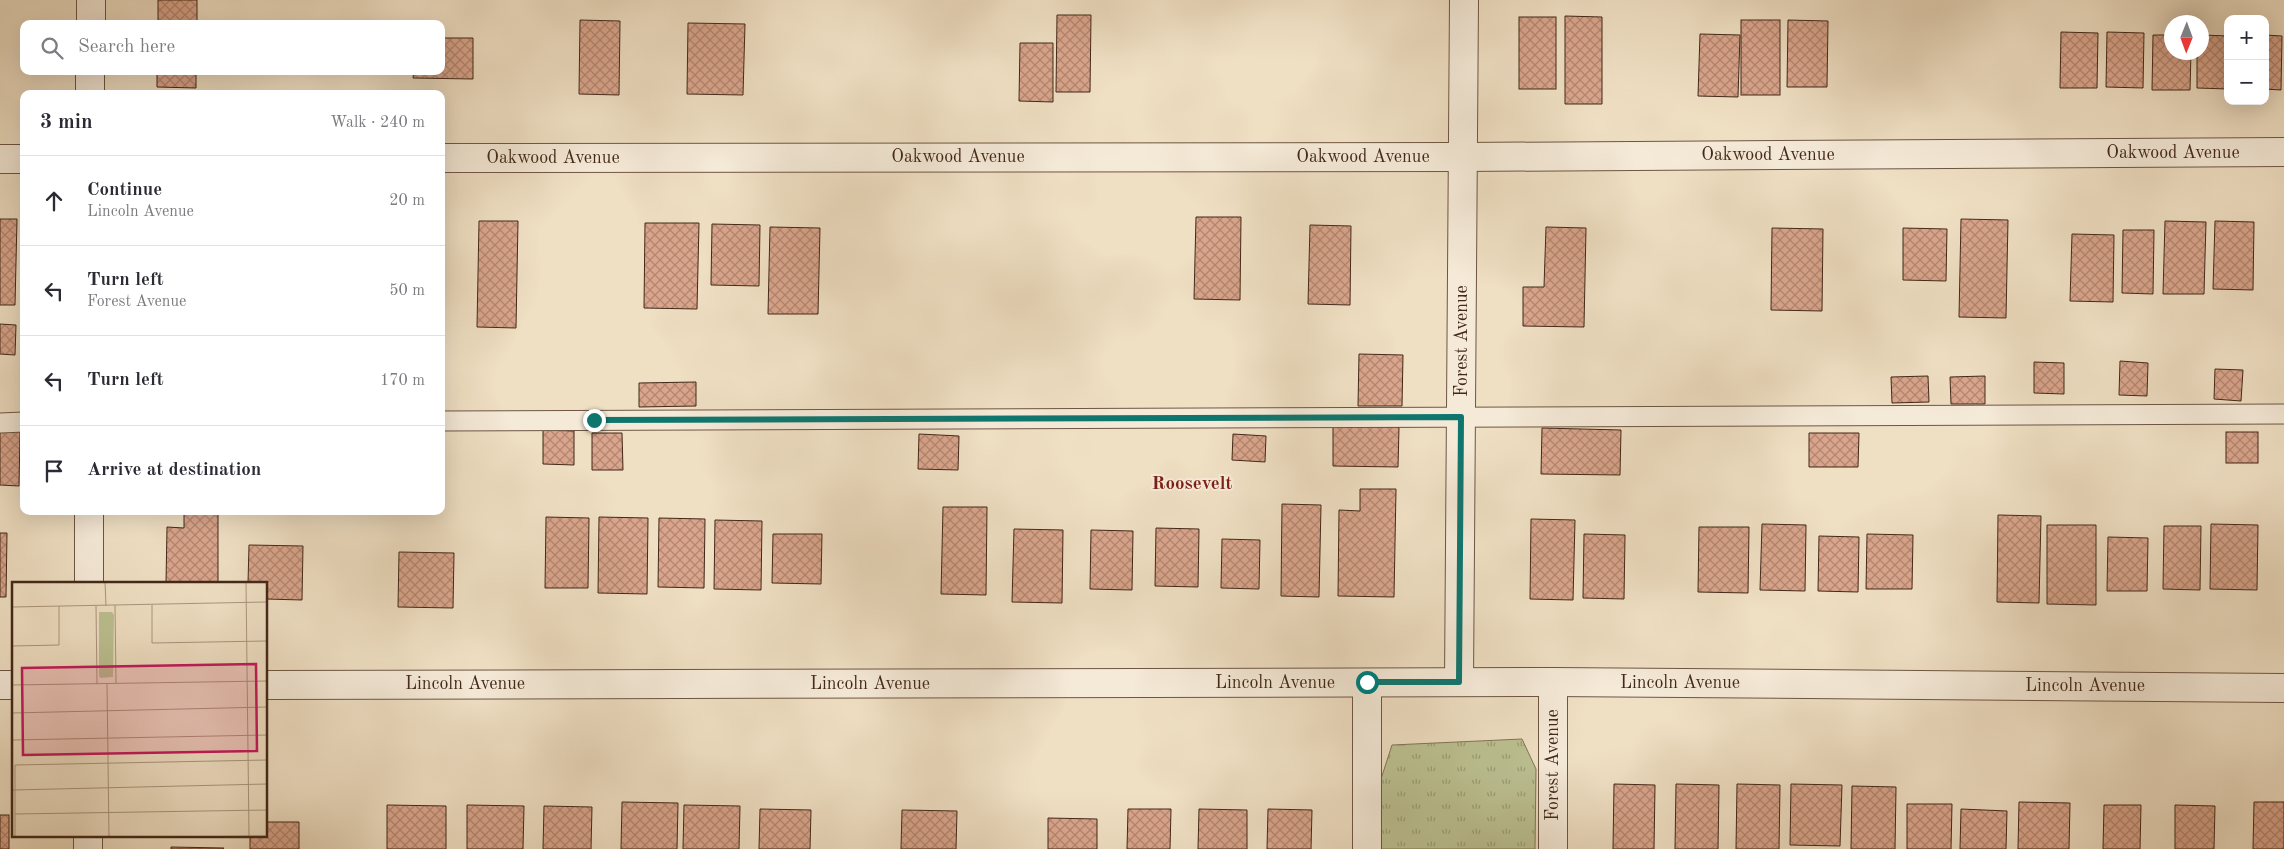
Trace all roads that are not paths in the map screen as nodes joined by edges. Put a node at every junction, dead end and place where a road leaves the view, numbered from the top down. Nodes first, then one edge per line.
1 (91, 0) edge
2 (1464, 0) edge
3 (91, 20) edge
4 (90, 75) edge
5 (90, 90) edge
6 (2284, 152) edge
7 (1464, 157) junction
8 (445, 158) edge
9 (0, 159) edge
10 (20, 159) edge
11 (2284, 414) edge
12 (1461, 417) junction
13 (445, 421) edge
14 (0, 422) edge
15 (20, 422) edge
16 (89, 515) edge
17 (89, 582) edge
18 (1367, 682) junction
19 (1459, 682) junction
20 (1553, 682) junction
21 (268, 685) edge
22 (2284, 688) edge
23 (88, 836) edge
24 (88, 849) edge
25 (1367, 849) edge
26 (1553, 849) edge

1 - 3 street
2 - 7 street, Forest Avenue
4 - 5 street
6 - 7 street, Oakwood Avenue
7 - 8 street, Oakwood Avenue
7 - 12 street, Forest Avenue
9 - 10 street
11 - 12 lane
12 - 13 lane
12 - 19 street, Forest Avenue
14 - 15 lane
16 - 17 street
18 - 19 street, Lincoln Avenue
18 - 21 street, Lincoln Avenue
18 - 25 street
19 - 20 street, Lincoln Avenue
20 - 22 street, Lincoln Avenue
20 - 26 street, Forest Avenue
23 - 24 street

